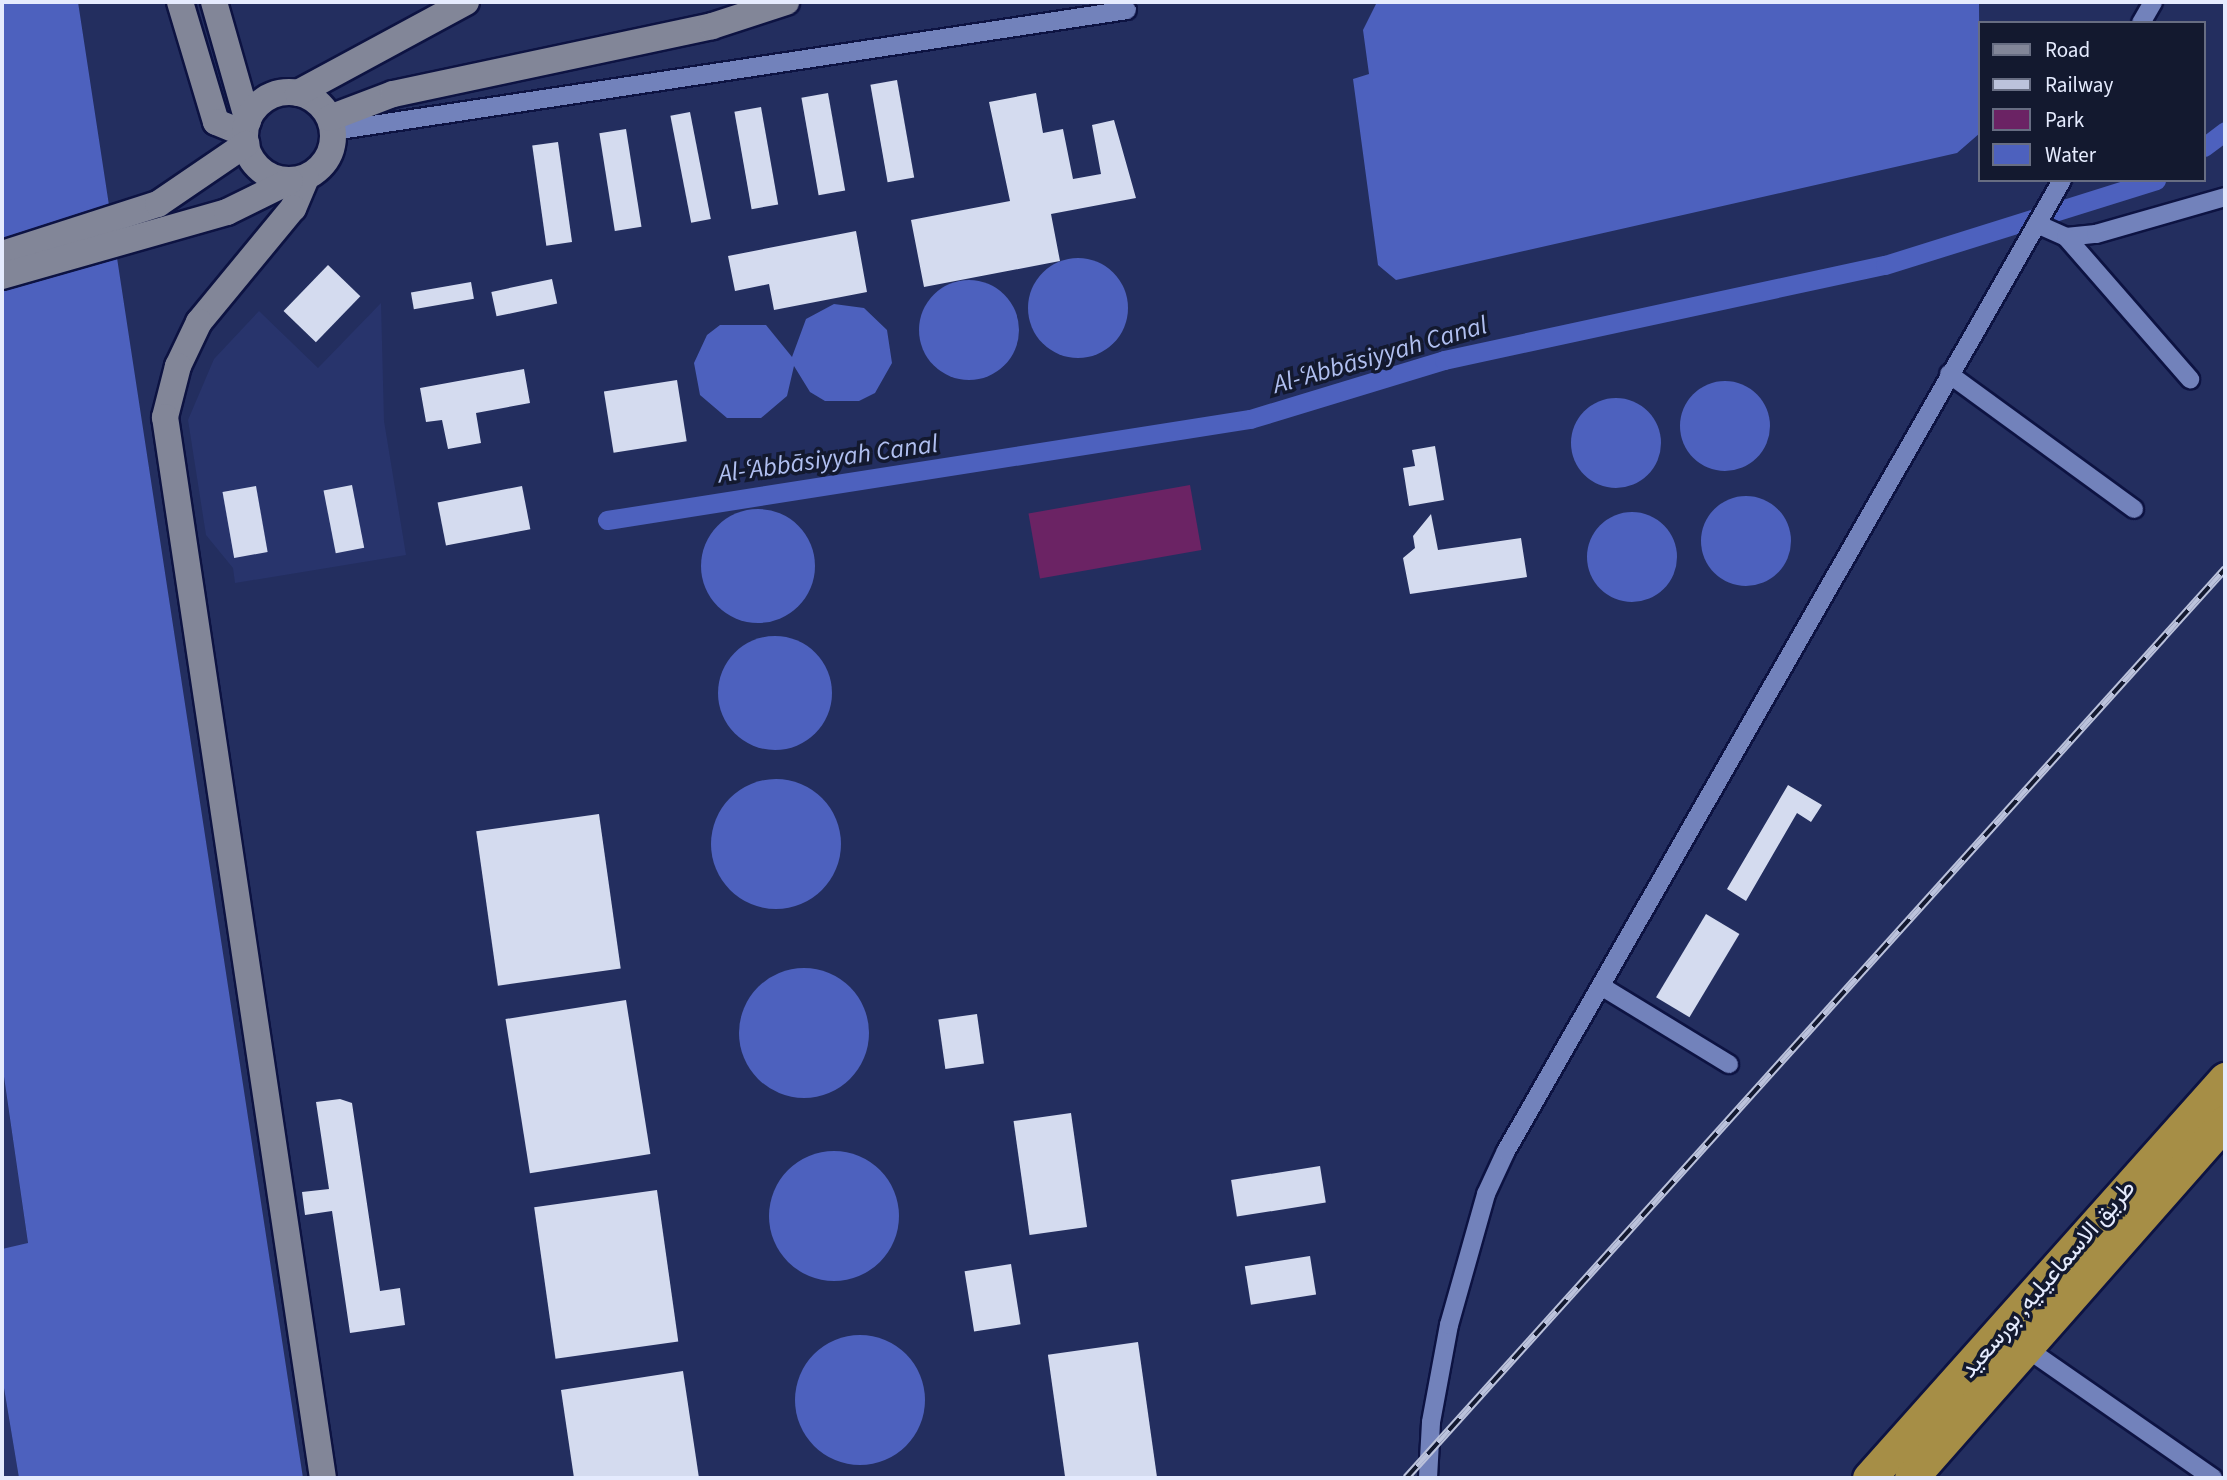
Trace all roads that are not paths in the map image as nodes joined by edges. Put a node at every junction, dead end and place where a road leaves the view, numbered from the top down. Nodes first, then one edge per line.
1 (180, 2) edge
2 (214, 2) edge
3 (466, 2) edge
4 (786, 2) edge
5 (2153, 2) edge
6 (1127, 10) dead end
7 (2142, 21) edge
8 (298, 93) junction
9 (331, 124) junction
10 (246, 133) junction
11 (298, 179) junction
12 (2061, 182) edge
13 (2225, 197) edge
14 (162, 216) junction
15 (2038, 222) junction
16 (2066, 237) junction
17 (2, 254) edge
18 (2, 276) edge
19 (1949, 374) junction
20 (2190, 379) dead end
21 (2134, 509) dead end
22 (1601, 986) junction
23 (1729, 1064) dead end
24 (2225, 1079) edge
25 (2206, 1130) edge
26 (2132, 1204) junction
27 (2026, 1348) junction
28 (323, 1478) edge
29 (1428, 1478) edge
30 (1869, 1478) edge
31 (1911, 1478) edge
32 (2213, 1478) edge

1 - 10 main road
2 - 10 main road
3 - 8 main road
4 - 9 main road
5 - 7 street
6 - 9 street
8 - 9 main road
8 - 10 main road
9 - 11 main road
10 - 11 main road
10 - 14 main road
11 - 14 main road
11 - 28 main road
12 - 15 street
13 - 16 street
14 - 17 main road
14 - 18 main road
15 - 16 street
15 - 19 street
16 - 20 street
19 - 21 street
19 - 22 street
22 - 23 street
22 - 29 street
24 - 25 highway, طريق الاسماعيليه, بورسعيد
25 - 26 highway, طريق الاسماعيليه, بورسعيد
26 - 27 highway, طريق الاسماعيليه, بورسعيد
26 - 30 highway, طريق الاسماعيليه, بورسعيد
27 - 31 highway, طريق الاسماعيليه, بورسعيد
27 - 32 street

